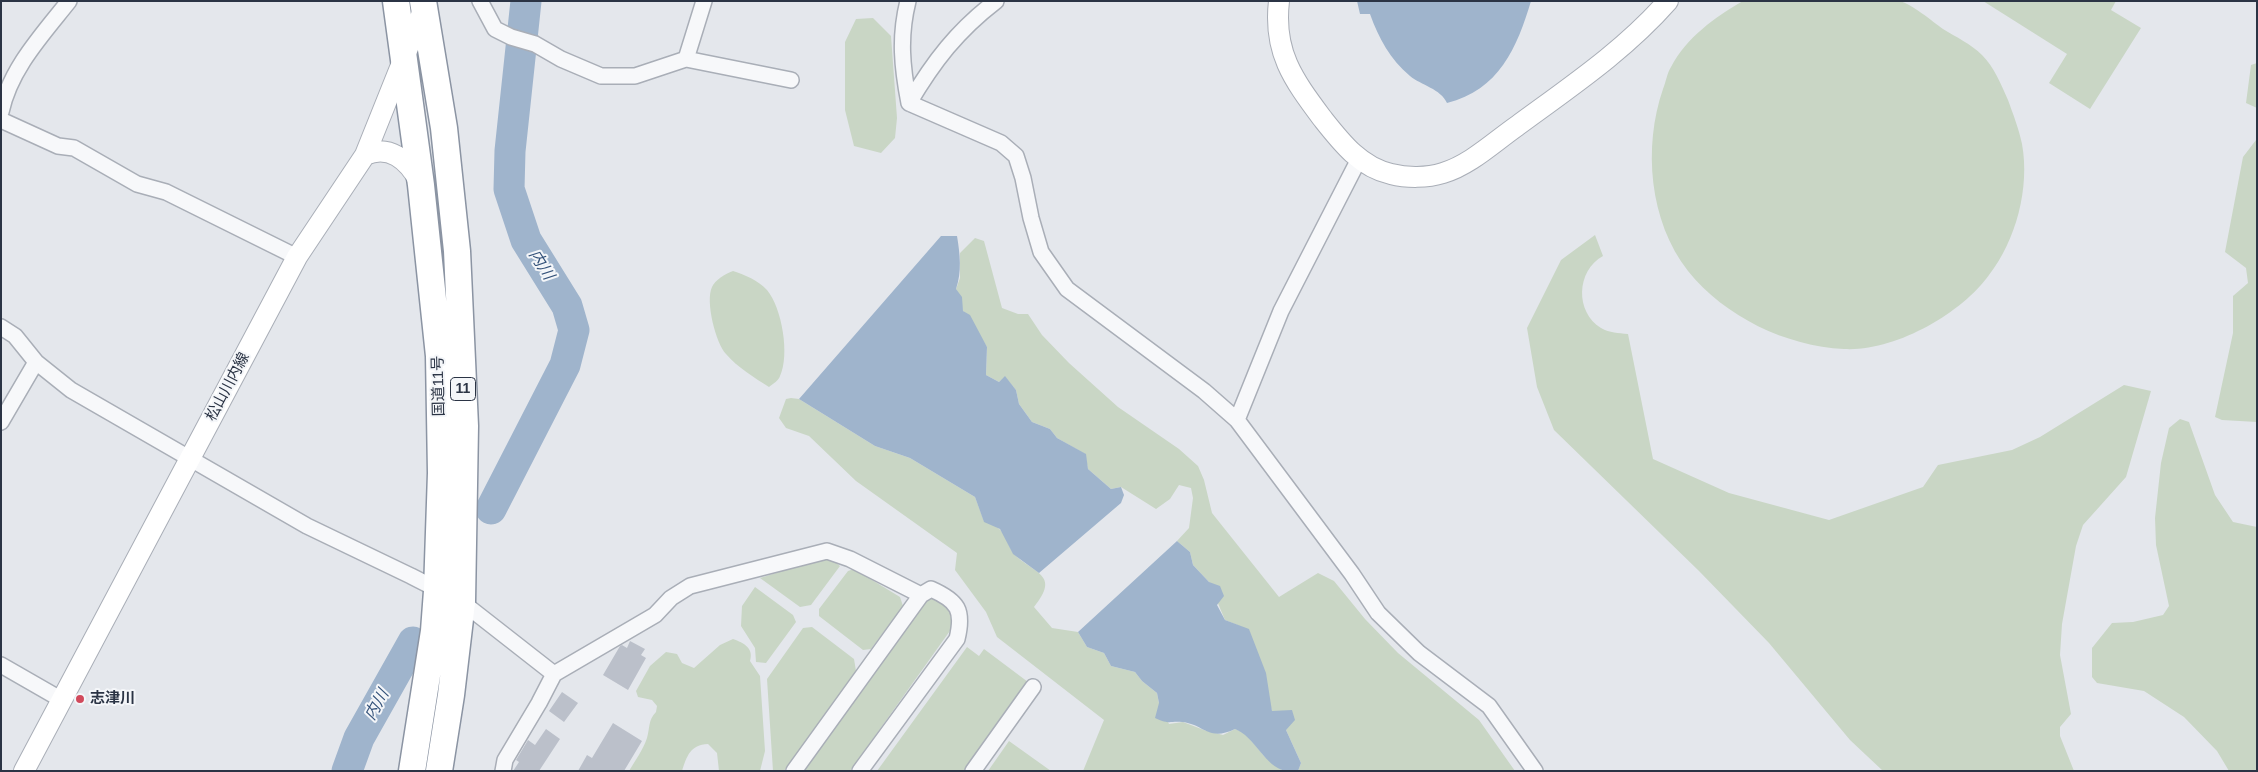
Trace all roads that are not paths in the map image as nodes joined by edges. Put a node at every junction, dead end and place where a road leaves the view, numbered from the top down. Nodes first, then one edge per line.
1 (68, 1) edge
2 (396, 1) edge
3 (480, 1) edge
4 (704, 1) edge
5 (908, 1) edge
6 (996, 1) edge
7 (1279, 1) edge
8 (1668, 1) edge
9 (425, 4) edge
10 (686, 59) junction
11 (404, 61) junction
12 (790, 80) dead end
13 (909, 103) junction
14 (1, 112) edge
15 (1, 120) edge
16 (364, 155) junction
17 (1359, 159) junction
18 (421, 185) junction
19 (297, 257) junction
20 (1, 327) edge
21 (36, 362) junction
22 (1237, 420) junction
23 (1, 422) edge
24 (191, 458) junction
25 (437, 591) junction
26 (921, 595) junction
27 (462, 602) junction
28 (1, 665) edge
29 (554, 674) junction
30 (1033, 687) dead end
31 (62, 700) junction
32 (24, 771) edge
33 (412, 771) edge
34 (439, 771) edge
35 (502, 771) edge
36 (794, 771) edge
37 (860, 771) edge
38 (973, 771) edge
39 (1534, 771) edge

1 - 14 street
2 - 11 highway, 国道11号 / 11
3 - 10 street
4 - 10 street
5 - 13 street
6 - 13 street
7 - 17 main road
8 - 17 main road
9 - 11 main road, 松山川内線
9 - 27 highway, 国道11号 / 11
10 - 12 street
11 - 16 main road, 松山川内線
11 - 18 highway, 国道11号 / 11
13 - 22 street
15 - 19 street
16 - 18 main road
16 - 19 main road, 松山川内線
17 - 22 street
18 - 25 highway, 国道11号 / 11
19 - 24 main road, 松山川内線
20 - 21 street
21 - 23 street
21 - 24 street
22 - 39 street
24 - 25 street
24 - 31 main road, 松山川内線
25 - 27 street
25 - 33 highway, 国道11号 / 11
26 - 29 street
26 - 36 street
26 - 37 street
27 - 29 street
27 - 34 highway, 国道11号 / 11
28 - 31 street
29 - 35 street
30 - 38 street
31 - 32 main road, 松山川内線

